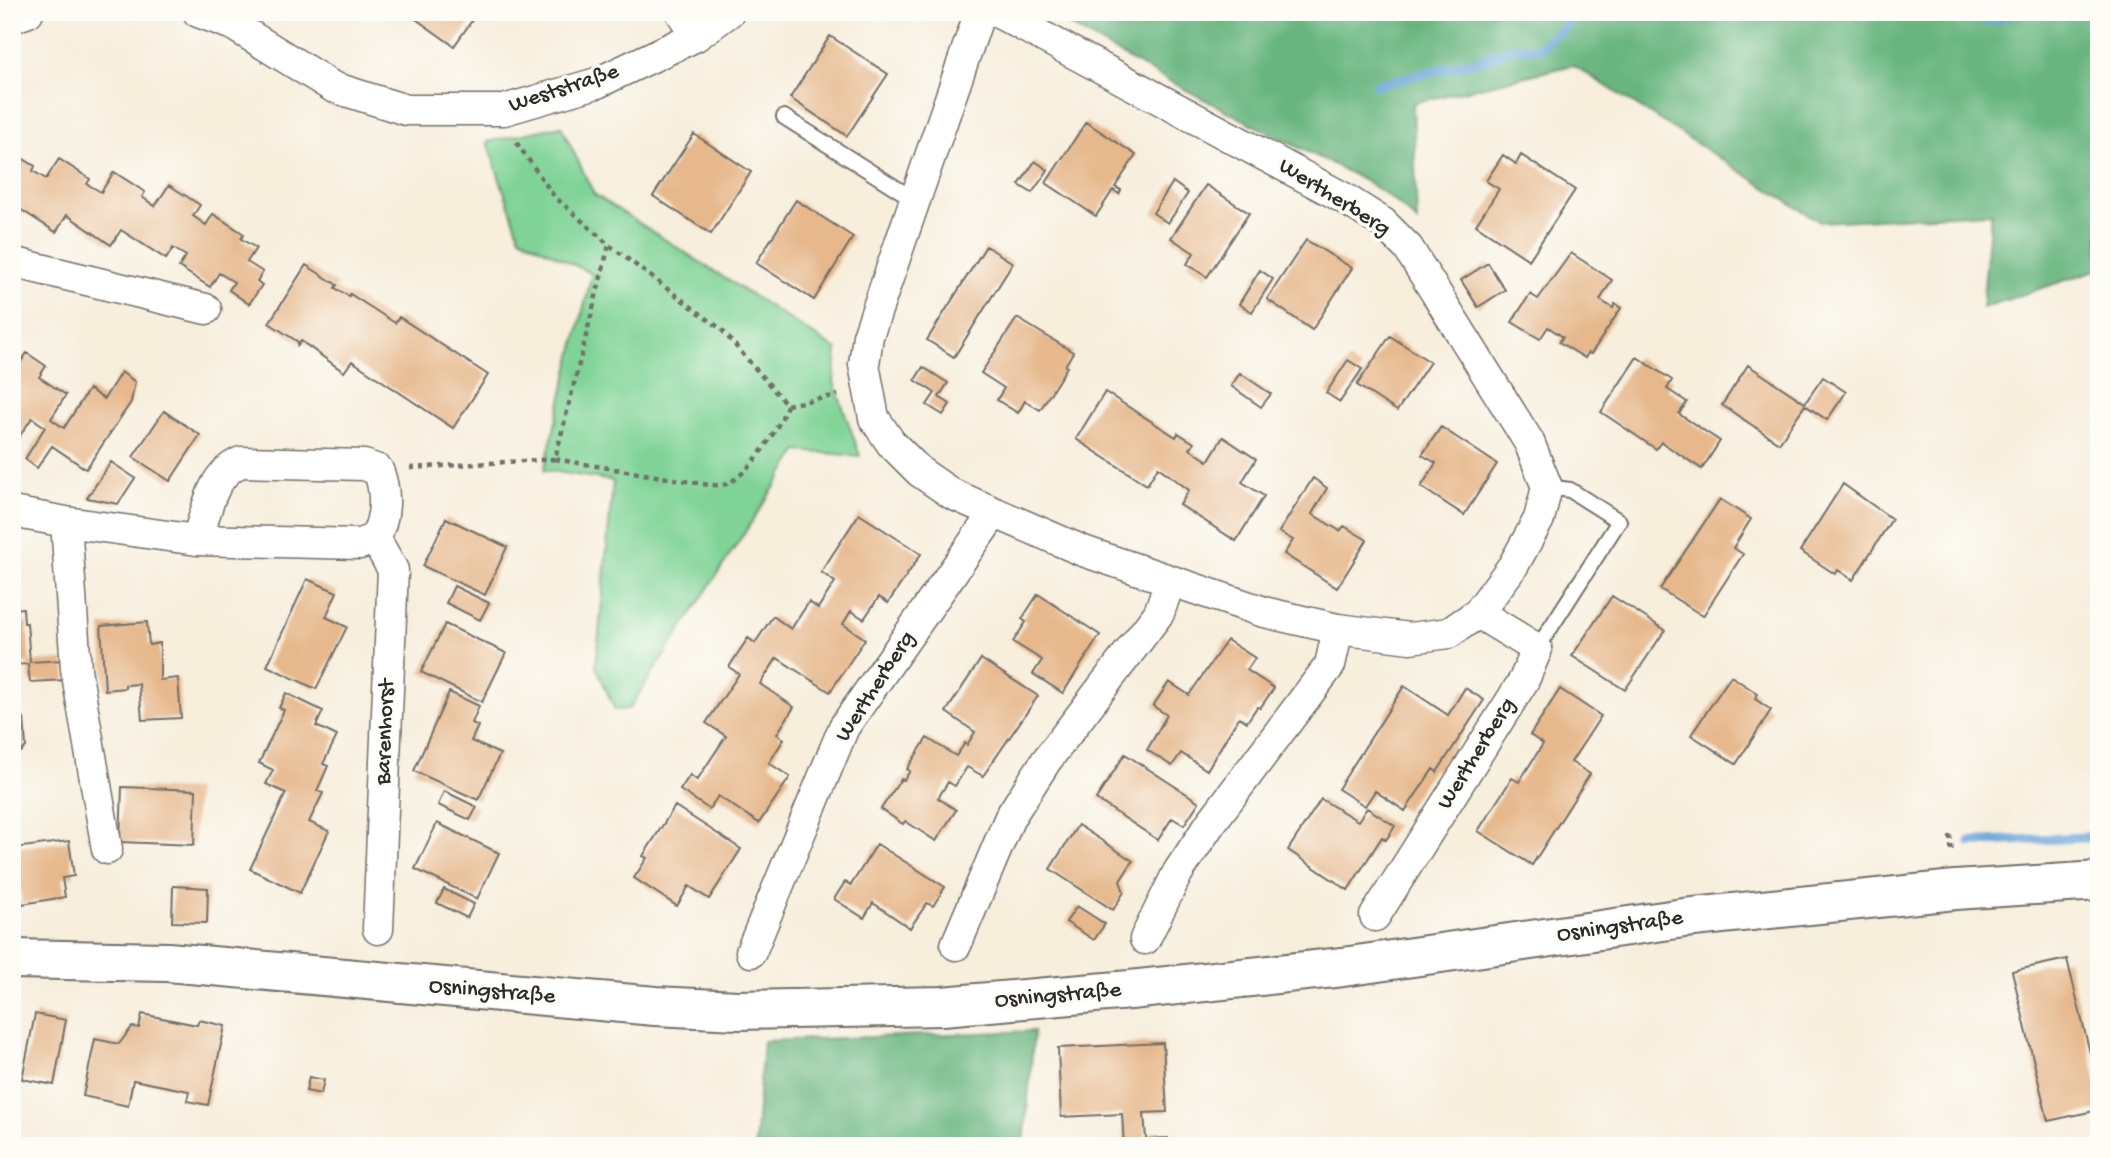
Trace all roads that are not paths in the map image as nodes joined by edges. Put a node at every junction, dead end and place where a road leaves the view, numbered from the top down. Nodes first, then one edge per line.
1 (28, 12) edge
2 (198, 12) edge
3 (729, 12) edge
4 (980, 12) edge
5 (997, 12) edge
6 (12, 18) edge
7 (688, 24) edge
8 (784, 117) dead end
9 (915, 200) junction
10 (12, 262) edge
11 (206, 309) dead end
12 (1547, 487) junction
13 (12, 512) edge
14 (993, 513) junction
15 (66, 522) junction
16 (375, 538) junction
17 (197, 540) junction
18 (1170, 581) junction
19 (1478, 613) junction
20 (1338, 629) junction
21 (1537, 649) junction
22 (107, 849) dead end
23 (2099, 881) edge
24 (1375, 916) dead end
25 (379, 929) dead end
26 (1144, 939) dead end
27 (956, 945) dead end
28 (751, 952) dead end
29 (12, 959) edge

1 - 6 street
2 - 7 street, Weststraße
3 - 7 street, Weststraße
4 - 9 street
5 - 12 street, Wertherberg
8 - 9 lane
9 - 14 street
10 - 11 street
12 - 19 street
12 - 21 lane
13 - 15 street
14 - 18 street
14 - 28 street, Wertherberg
15 - 17 street
15 - 22 street
16 - 17 street
16 - 17 street
16 - 25 street, Barenhorst
18 - 20 street
18 - 27 street
19 - 20 street
19 - 21 street
20 - 26 street
21 - 24 street, Wertherberg
23 - 29 street, Osningstraße

